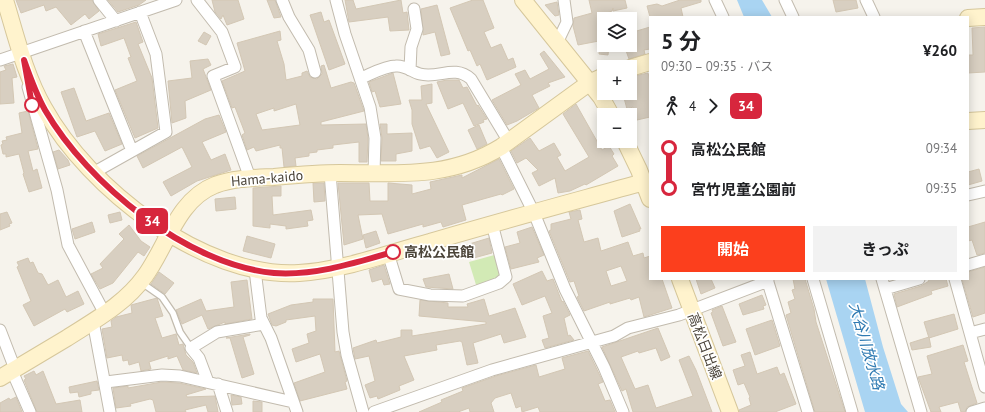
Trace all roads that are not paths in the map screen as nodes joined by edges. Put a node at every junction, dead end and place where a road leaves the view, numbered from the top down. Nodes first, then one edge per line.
1 (5, 0) edge
2 (99, 0) edge
3 (176, 0) edge
4 (197, 0) edge
5 (282, 0) edge
6 (336, 0) edge
7 (523, 0) edge
8 (564, 0) edge
9 (715, 0) edge
10 (785, 0) edge
11 (866, 0) edge
12 (414, 9) dead end
13 (140, 12) junction
14 (723, 16) edge
15 (793, 16) edge
16 (874, 16) edge
17 (969, 18) edge
18 (985, 18) edge
19 (116, 21) junction
20 (84, 31) junction
21 (557, 43) junction
22 (22, 56) junction
23 (0, 60) edge
24 (649, 62) edge
25 (637, 66) edge
26 (410, 70) junction
27 (315, 72) dead end
28 (361, 78) junction
29 (597, 79) edge
30 (589, 83) junction
31 (607, 108) edge
32 (985, 120) edge
33 (969, 121) edge
34 (505, 144) junction
35 (629, 148) edge
36 (132, 151) junction
37 (93, 173) junction
38 (330, 173) junction
39 (374, 173) junction
40 (250, 178) junction
41 (647, 181) edge
42 (985, 190) edge
43 (649, 193) edge
44 (969, 195) edge
45 (534, 213) junction
46 (492, 224) junction
47 (170, 233) junction
48 (388, 254) junction
49 (985, 260) edge
50 (969, 265) edge
51 (339, 266) junction
52 (255, 270) junction
53 (680, 280) edge
54 (767, 280) edge
55 (813, 280) edge
56 (912, 280) edge
57 (955, 280) edge
58 (140, 282) junction
59 (884, 284) edge
60 (691, 310) junction
61 (99, 318) junction
62 (264, 324) junction
63 (985, 329) edge
64 (0, 330) edge
65 (970, 333) junction
66 (590, 342) junction
67 (191, 348) junction
68 (9, 373) edge
69 (106, 382) junction
70 (213, 383) junction
71 (985, 387) edge
72 (295, 407) edge
73 (985, 408) edge
74 (30, 412) edge
75 (110, 412) edge
76 (228, 412) edge
77 (363, 412) edge
78 (374, 412) edge
79 (623, 412) edge
80 (730, 412) edge
81 (808, 412) edge
82 (852, 412) edge
83 (921, 412) edge
84 (972, 412) edge

1 - 22 street
2 - 19 street
3 - 13 street
4 - 40 street
5 - 27 street
6 - 28 street
7 - 21 street
8 - 21 street
9 - 14 street
10 - 15 street
11 - 16 street
12 - 26 street
13 - 19 street
13 - 36 street
17 - 18 street
19 - 20 street
20 - 22 street
20 - 36 street
21 - 30 street
22 - 23 street
22 - 37 street
22 - 61 street
24 - 25 street
26 - 28 street
26 - 34 street
28 - 39 street
29 - 30 street, Hama-kaido
30 - 31 street
30 - 34 street, Hama-kaido
32 - 33 street
34 - 39 street, Hama-kaido
34 - 45 street
35 - 41 street
36 - 37 street
37 - 47 street
38 - 39 street, Hama-kaido
38 - 40 street, Hama-kaido
38 - 51 street
40 - 47 street, Hama-kaido
41 - 43 street
41 - 45 street
42 - 44 street
45 - 46 street
45 - 66 street
46 - 48 street
46 - 48 street
47 - 52 street
47 - 58 street, Hama-kaido
48 - 51 street
49 - 50 street
51 - 52 street
51 - 77 street
52 - 62 street
53 - 60 street, 高松日出線
54 - 60 street
54 - 81 street
55 - 82 street
56 - 59 street
57 - 65 street
58 - 61 street, Hama-kaido
58 - 67 lane
59 - 83 street
60 - 66 street
60 - 80 street, 高松日出線
61 - 68 street, Hama-kaido
61 - 69 street
62 - 67 street
62 - 72 street
63 - 65 street
64 - 68 street
65 - 71 street
66 - 78 street
66 - 79 street
67 - 70 street
68 - 74 street
69 - 70 street
69 - 75 street
70 - 72 street
70 - 76 street
73 - 84 street

